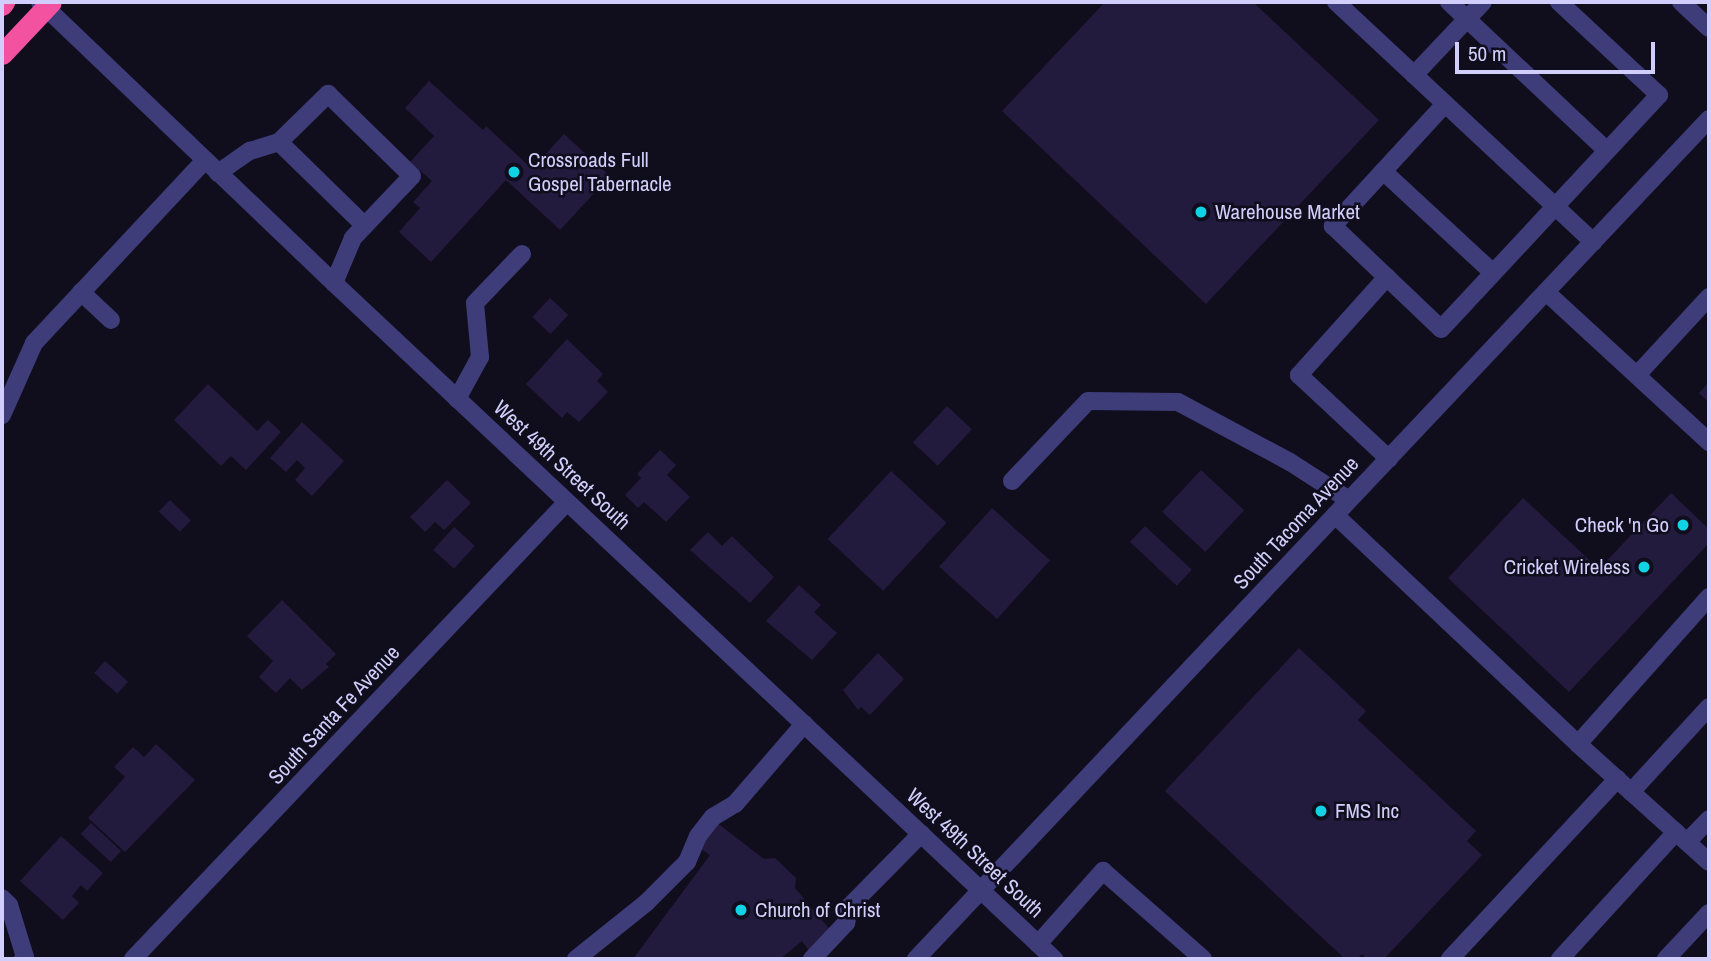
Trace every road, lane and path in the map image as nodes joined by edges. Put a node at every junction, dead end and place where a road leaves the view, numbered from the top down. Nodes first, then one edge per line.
1 (40, 2) edge
2 (51, 2) edge
3 (1336, 2) edge
4 (1450, 2) edge
5 (1483, 2) edge
6 (1559, 2) edge
7 (1681, 2) edge
8 (1468, 19) junction
9 (1709, 28) edge
10 (2, 54) edge
11 (1414, 75) junction
12 (1445, 104) junction
13 (1709, 119) edge
14 (279, 142) junction
15 (1607, 151) junction
16 (212, 166) junction
17 (1383, 171) junction
18 (1555, 207) junction
19 (364, 225) junction
20 (1593, 242) junction
21 (522, 254) dead end
22 (1493, 273) junction
23 (1387, 277) junction
24 (334, 283) junction
25 (81, 292) junction
26 (1546, 292) junction
27 (1709, 298) edge
28 (111, 320) dead end
29 (1637, 374) junction
30 (457, 399) junction
31 (2, 415) edge
32 (1709, 442) edge
33 (1389, 459) junction
34 (1012, 481) dead end
35 (1349, 500) junction
36 (567, 502) junction
37 (1335, 515) junction
38 (1709, 597) edge
39 (1709, 707) edge
40 (804, 724) junction
41 (1578, 744) junction
42 (1624, 785) junction
43 (1709, 819) edge
44 (921, 834) junction
45 (1681, 837) junction
46 (1709, 862) edge
47 (981, 890) junction
48 (2, 898) edge
49 (1709, 913) edge
50 (7, 939) dead end
51 (1038, 944) junction
52 (25, 958) edge
53 (133, 959) edge
54 (576, 959) edge
55 (812, 959) edge
56 (916, 959) edge
57 (1054, 959) edge
58 (1203, 959) edge
59 (1450, 959) edge
60 (1560, 959) edge
61 (1666, 959) edge

1 - 16 street, West 49th Street South
2 - 10 highway, bridge
3 - 11 street
4 - 8 street
5 - 8 street
6 - 15 street
7 - 9 street
8 - 11 street
8 - 15 street
11 - 12 street
12 - 17 street
12 - 18 street
13 - 20 street, South Tacoma Avenue
14 - 16 street
14 - 19 street
14 - 19 street
15 - 18 street
16 - 24 street, West 49th Street South
16 - 25 street
17 - 22 street
17 - 23 street
18 - 20 street
18 - 22 street
19 - 24 street
20 - 26 street, South Tacoma Avenue
21 - 30 street
22 - 23 street
23 - 33 street
24 - 30 street, West 49th Street South
25 - 28 street
25 - 31 street
26 - 29 street
26 - 33 street, South Tacoma Avenue
27 - 29 street
29 - 32 street
30 - 36 street, West 49th Street South
33 - 35 street, South Tacoma Avenue
34 - 35 street
35 - 37 street, South Tacoma Avenue
36 - 40 street, West 49th Street South
36 - 53 street, South Santa Fe Avenue
37 - 41 street
37 - 47 street, South Tacoma Avenue
38 - 41 street
39 - 42 street
40 - 44 street, West 49th Street South
40 - 54 street
41 - 42 street
42 - 45 street
42 - 59 street
43 - 45 street
44 - 47 street, West 49th Street South
44 - 55 street
45 - 46 street
45 - 60 street
47 - 51 street, West 49th Street South
47 - 56 street, South Tacoma Avenue
48 - 52 street
49 - 61 street
50 - 52 street
51 - 57 street, West 49th Street South
51 - 58 street

